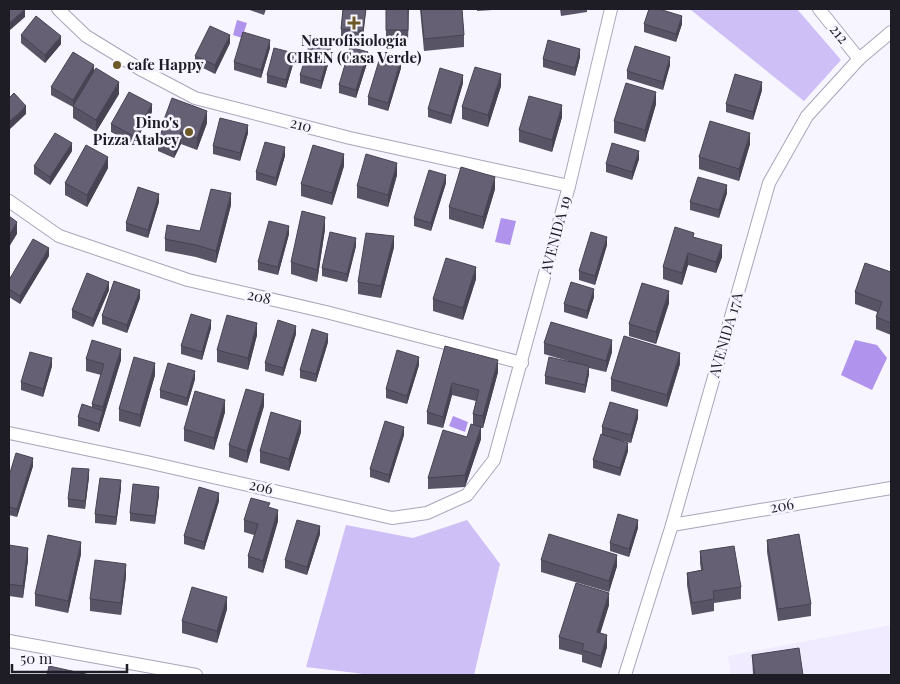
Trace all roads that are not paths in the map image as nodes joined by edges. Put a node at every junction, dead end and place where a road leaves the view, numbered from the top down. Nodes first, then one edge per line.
1 (58, 9) edge
2 (611, 9) edge
3 (819, 9) edge
4 (891, 32) edge
5 (859, 58) junction
6 (569, 186) junction
7 (9, 201) edge
8 (522, 363) junction
9 (9, 433) edge
10 (494, 460) joint
11 (891, 488) edge
12 (672, 525) junction
13 (9, 641) edge
14 (196, 675) edge
15 (625, 675) edge

1 - 6 street, 210
2 - 6 street, AVENIDA 19
3 - 5 street, 212
4 - 5 street, AVENIDA 17A
5 - 12 street, AVENIDA 17A
6 - 8 street, AVENIDA 19
7 - 8 street, 208
8 - 10 street, AVENIDA 19
9 - 10 street, 206
11 - 12 street, 206
12 - 15 street, AVENIDA 17A
13 - 14 street

